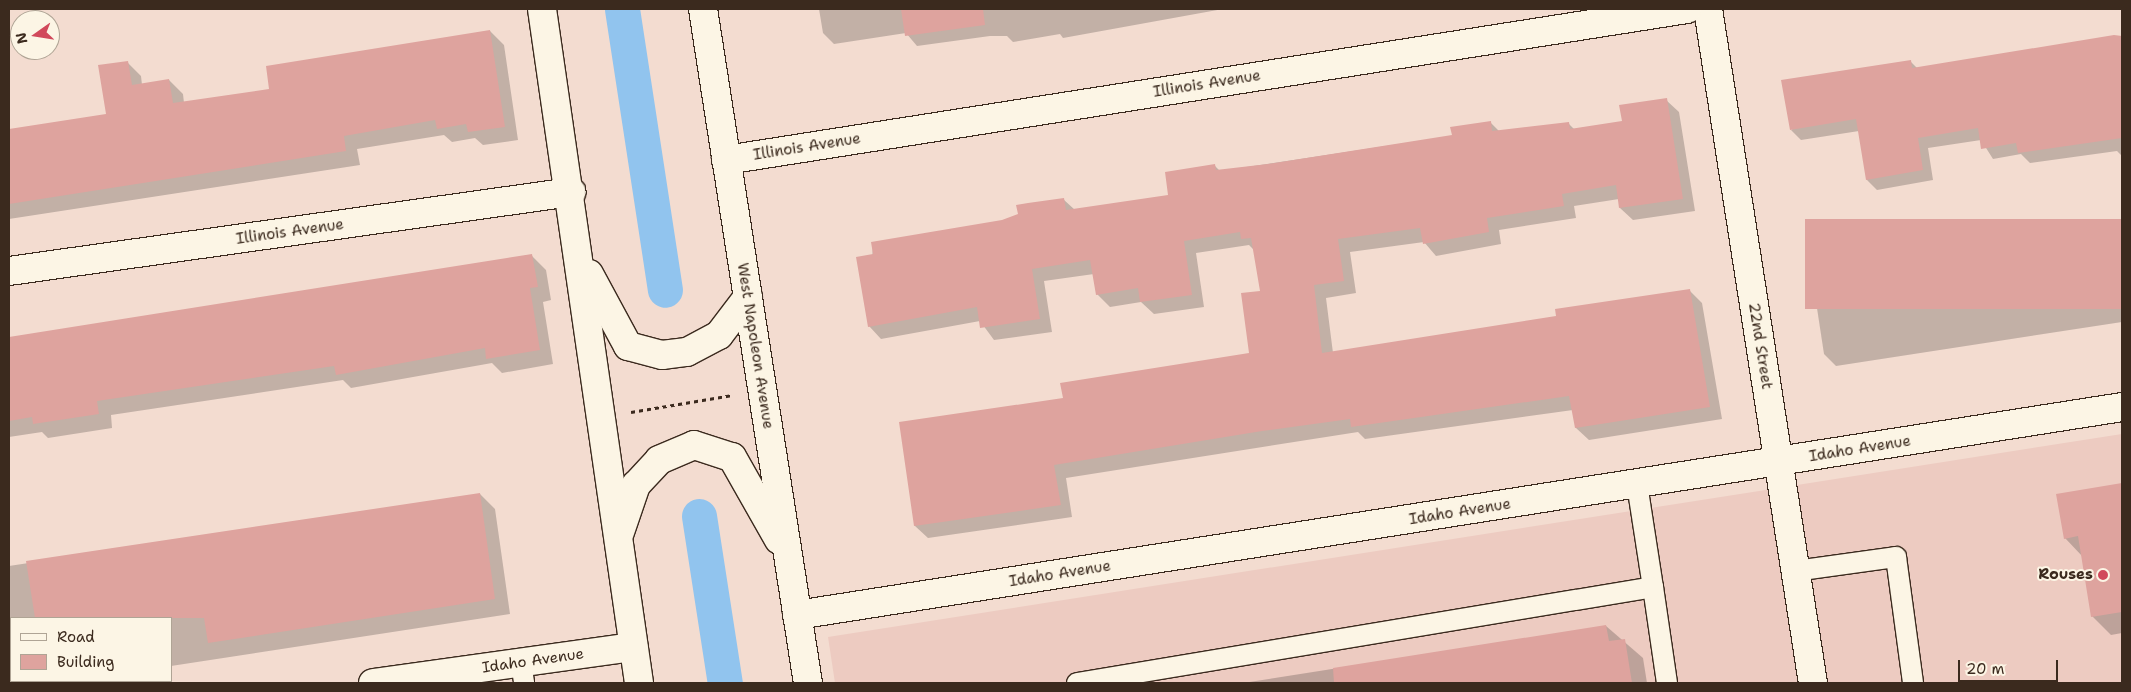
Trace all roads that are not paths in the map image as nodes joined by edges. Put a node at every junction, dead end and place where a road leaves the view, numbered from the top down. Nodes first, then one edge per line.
1 (542, 9) edge
2 (702, 9) edge
3 (1687, 9) edge
4 (1708, 9) edge
5 (726, 160) junction
6 (571, 192) junction
7 (580, 257) junction
8 (9, 271) edge
9 (748, 297) junction
10 (2122, 407) edge
11 (1779, 462) junction
12 (1637, 484) junction
13 (619, 537) junction
14 (788, 554) junction
15 (1795, 571) junction
16 (1653, 587) junction
17 (797, 615) junction
18 (634, 647) junction
19 (522, 673) edge
20 (373, 683) edge
21 (639, 683) edge
22 (808, 683) edge
23 (1077, 683) edge
24 (1667, 683) edge
25 (1813, 683) edge
26 (1913, 683) edge

1 - 6 street
2 - 5 street, West Napoleon Avenue
3 - 5 street, Illinois Avenue
4 - 11 street, 22nd Street
5 - 9 street, West Napoleon Avenue
6 - 7 street
6 - 8 street, Illinois Avenue
7 - 9 street
7 - 13 street
9 - 14 street, West Napoleon Avenue
10 - 11 street, Idaho Avenue
11 - 12 street, Idaho Avenue
11 - 15 street, 22nd Street
12 - 16 lane
12 - 17 street, Idaho Avenue
13 - 14 street
13 - 18 street
14 - 17 street, West Napoleon Avenue
15 - 25 street, 22nd Street
15 - 26 lane
16 - 23 lane
16 - 24 lane
17 - 22 street, West Napoleon Avenue
18 - 19 street, Idaho Avenue
18 - 21 street
19 - 20 street, Idaho Avenue

